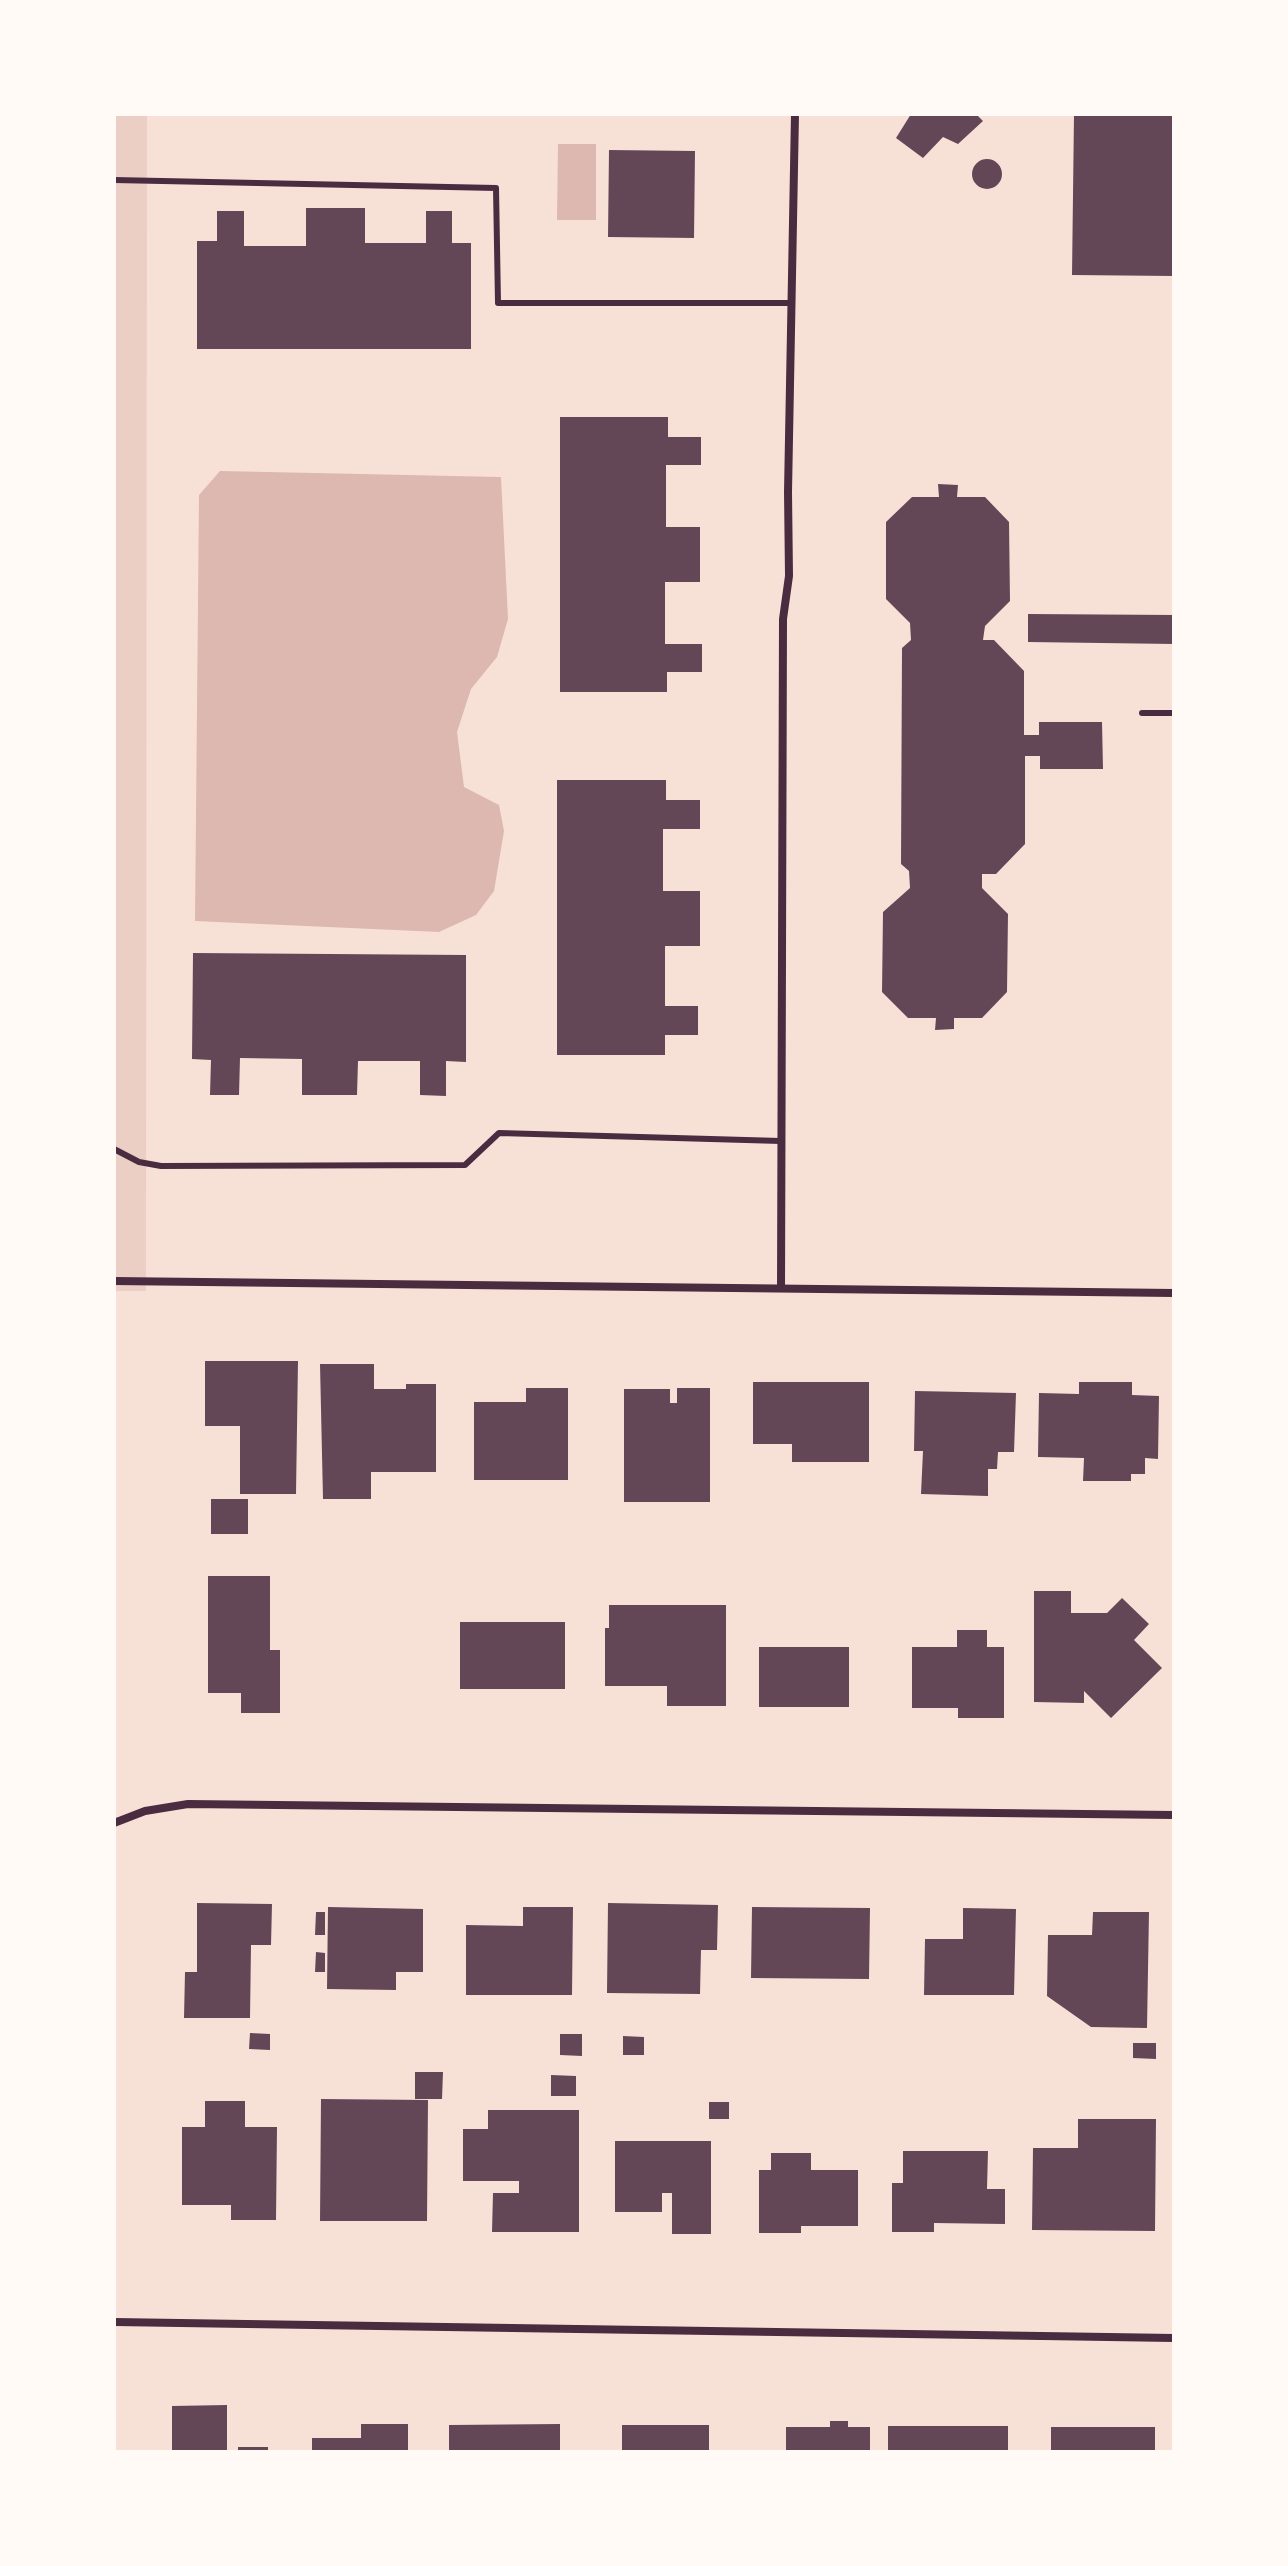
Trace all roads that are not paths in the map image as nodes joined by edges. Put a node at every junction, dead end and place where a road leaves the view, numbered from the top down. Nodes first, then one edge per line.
1 (795, 114) edge
2 (114, 180) edge
3 (790, 303) junction
4 (1142, 713) dead end
5 (1174, 713) edge
6 (781, 1141) junction
7 (114, 1149) edge
8 (114, 1281) edge
9 (781, 1288) junction
10 (1174, 1293) edge
11 (1174, 1815) edge
12 (114, 1823) edge
13 (114, 2322) edge
14 (1174, 2338) edge

1 - 3 street
2 - 3 lane
3 - 6 street
4 - 5 lane
6 - 7 lane
6 - 9 street
8 - 9 street
9 - 10 street
11 - 12 street
13 - 14 street

